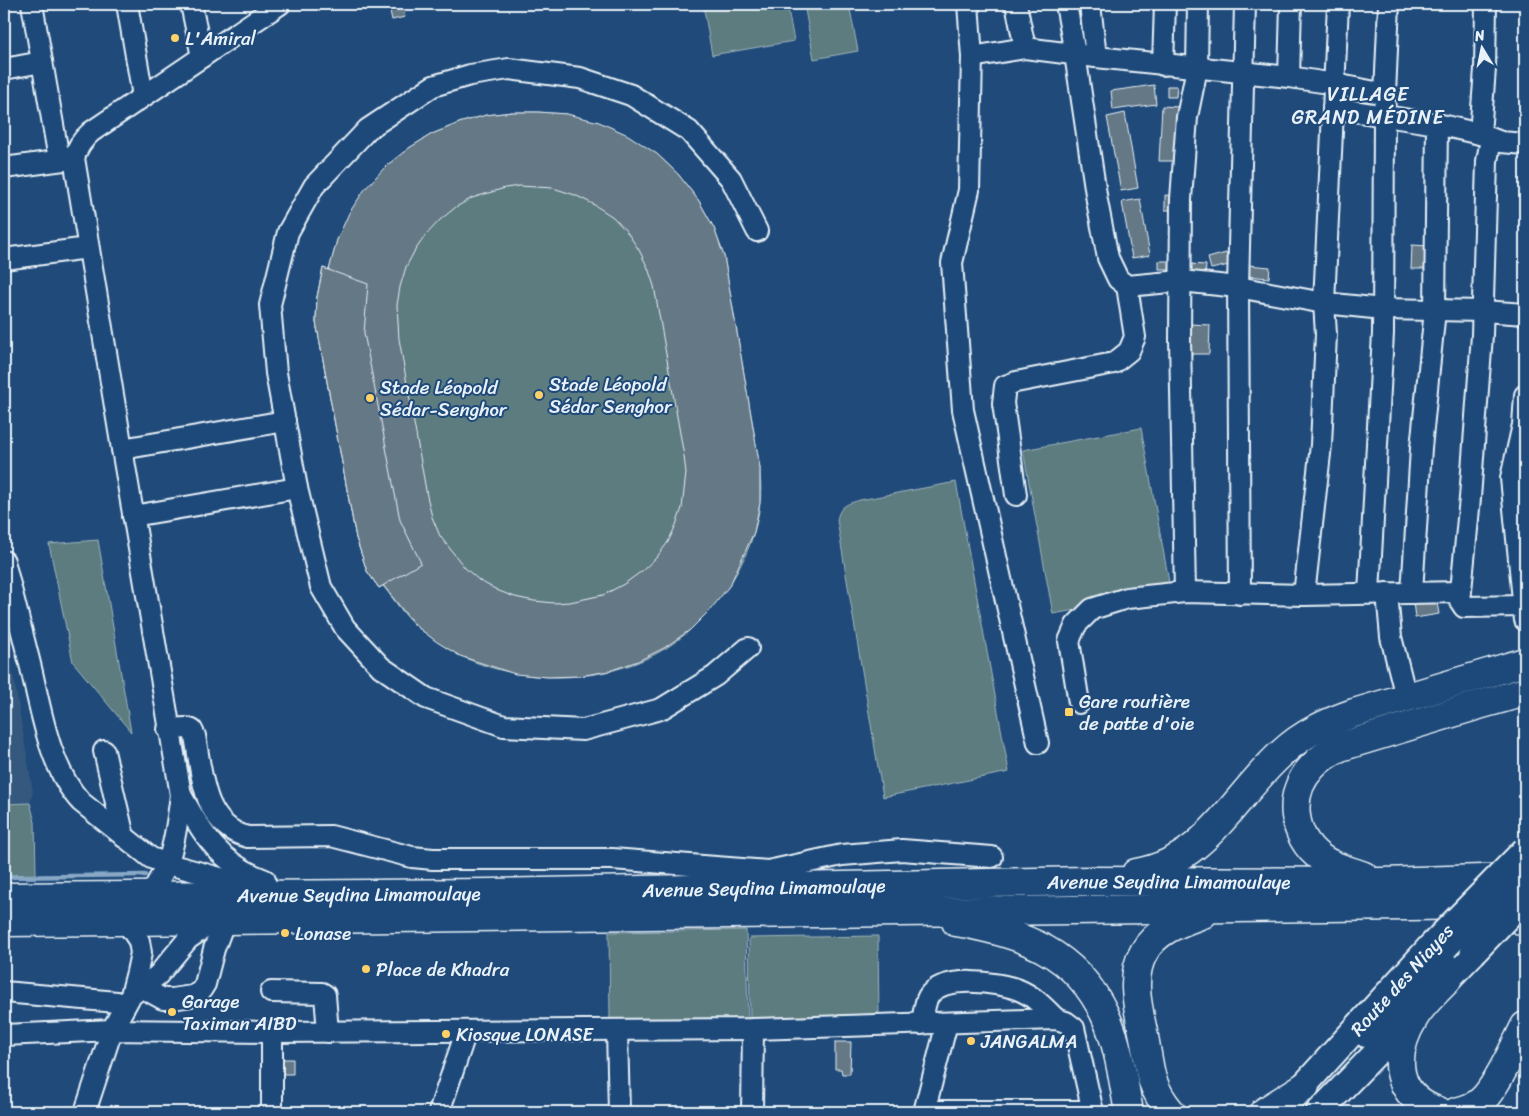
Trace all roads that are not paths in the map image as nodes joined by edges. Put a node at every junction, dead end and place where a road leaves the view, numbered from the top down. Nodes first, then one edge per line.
1 (32, 4) edge
2 (127, 4) edge
3 (191, 4) edge
4 (280, 4) edge
5 (968, 4) edge
6 (1016, 4) edge
7 (1066, 4) edge
8 (1090, 4) edge
9 (1165, 4) edge
10 (1198, 4) edge
11 (1245, 4) edge
12 (1291, 4) edge
13 (1338, 4) edge
14 (1389, 4) edge
15 (1486, 4) edge
16 (1025, 48) junction
17 (1075, 54) junction
18 (202, 57) junction
19 (972, 57) junction
20 (1096, 58) junction
21 (42, 62) junction
22 (1163, 64) junction
23 (1197, 68) junction
24 (4, 69) edge
25 (1242, 73) junction
26 (1289, 77) junction
27 (1335, 84) junction
28 (1385, 94) junction
29 (143, 96) junction
30 (1332, 108) junction
31 (1384, 117) junction
32 (1437, 124) junction
33 (1485, 136) junction
34 (1525, 144) edge
35 (67, 159) junction
36 (4, 168) edge
37 (757, 231) dead end
38 (88, 248) junction
39 (4, 259) edge
40 (1180, 281) junction
41 (1127, 286) junction
42 (1238, 288) junction
43 (1324, 303) junction
44 (1383, 309) junction
45 (1435, 310) junction
46 (1483, 311) junction
47 (1525, 314) edge
48 (1525, 395) edge
49 (285, 421) junction
50 (122, 449) junction
51 (297, 488) junction
52 (1016, 495) dead end
53 (133, 516) junction
54 (4, 561) edge
55 (1185, 592) junction
56 (1460, 592) junction
57 (1378, 593) junction
58 (1412, 593) junction
59 (1240, 594) junction
60 (1304, 595) junction
61 (1525, 611) edge
62 (748, 648) dead end
63 (1525, 662) edge
64 (1525, 692) edge
65 (1406, 697) junction
66 (1079, 703) dead end
67 (168, 729) junction
68 (1038, 743) dead end
69 (104, 751) dead end
70 (181, 796) junction
71 (124, 837) junction
72 (1525, 850) edge
73 (992, 856) dead end
74 (168, 864) junction
75 (1525, 868) edge
76 (1525, 877) edge
77 (1088, 881) junction
78 (1382, 882) junction
79 (1525, 885) edge
80 (278, 893) junction
81 (309, 893) junction
82 (149, 896) junction
83 (4, 897) edge
84 (1525, 898) edge
85 (1488, 905) junction
86 (1525, 905) edge
87 (1220, 908) junction
88 (891, 912) junction
89 (125, 920) junction
90 (220, 920) junction
91 (4, 922) edge
92 (1525, 922) edge
93 (1453, 950) junction
94 (1447, 980) junction
95 (4, 992) edge
96 (271, 992) dead end
97 (132, 996) junction
98 (1056, 1019) junction
99 (947, 1023) junction
100 (922, 1024) junction
101 (1525, 1026) edge
102 (753, 1029) junction
103 (112, 1030) junction
104 (617, 1030) junction
105 (272, 1032) junction
106 (328, 1032) junction
107 (466, 1032) junction
108 (4, 1034) edge
109 (1306, 1099) edge
110 (85, 1112) edge
111 (272, 1112) edge
112 (439, 1112) edge
113 (619, 1112) edge
114 (752, 1112) edge
115 (924, 1112) edge
116 (1093, 1112) edge
117 (1130, 1112) edge
118 (1171, 1112) edge
119 (1264, 1112) edge
120 (1280, 1112) edge
121 (1294, 1112) edge
122 (1319, 1112) edge
123 (1440, 1112) edge
124 (1456, 1112) edge

1 - 21 street
2 - 29 street
3 - 18 street
4 - 18 street
5 - 19 street
6 - 16 street
7 - 17 street
8 - 20 street
9 - 22 street
10 - 23 street
11 - 25 street
12 - 26 street
13 - 27 street
14 - 28 street
15 - 33 street
16 - 17 street
16 - 19 street
17 - 20 street
17 - 41 street
18 - 29 street
19 - 68 street
20 - 22 street
21 - 24 street
21 - 35 street
22 - 23 street
23 - 25 street
23 - 40 street
25 - 26 street
25 - 42 street
26 - 27 street
27 - 28 street
27 - 30 street
28 - 31 street
29 - 35 street
30 - 31 street
30 - 43 street
31 - 32 street
31 - 44 street
32 - 33 street
32 - 45 street
33 - 34 street
33 - 46 street
35 - 36 street
35 - 38 street
37 - 49 street
38 - 39 street
38 - 50 street
40 - 41 street
40 - 42 street
40 - 55 street
41 - 52 street
42 - 43 street
42 - 59 street
43 - 44 street
43 - 60 street
44 - 45 street
44 - 57 street
45 - 46 street
45 - 58 street
46 - 47 street
46 - 56 street
48 - 61 street
49 - 50 street
49 - 51 street
50 - 53 street
51 - 53 street
51 - 62 street
53 - 67 street
54 - 71 street
55 - 59 street
55 - 66 street
56 - 58 street
56 - 61 street
57 - 58 street
57 - 60 street
57 - 65 street
59 - 60 street
63 - 65 highway
64 - 78 highway
65 - 77 highway
67 - 70 street
67 - 73 street
69 - 71 street
70 - 74 street
70 - 81 street
71 - 74 street
72 - 93 main road, Route des Niayes, bridge
74 - 80 street
74 - 82 street
75 - 93 street, bridge
76 - 78 highway, Avenue Seydina Limamoulaye
77 - 78 highway, Avenue Seydina Limamoulaye
77 - 81 highway, Avenue Seydina Limamoulaye
79 - 93 street
80 - 81 highway, Avenue Seydina Limamoulaye
80 - 82 highway, Avenue Seydina Limamoulaye
82 - 83 highway, Avenue Seydina Limamoulaye
84 - 93 main road, Route des Niayes, bridge
85 - 86 highway, Avenue Seydina Limamoulaye
85 - 87 highway, Avenue Seydina Limamoulaye
85 - 92 highway
87 - 88 highway, Avenue Seydina Limamoulaye
87 - 118 highway
88 - 90 highway, Avenue Seydina Limamoulaye
88 - 117 highway
89 - 90 highway, Avenue Seydina Limamoulaye
89 - 91 highway, Avenue Seydina Limamoulaye
89 - 97 street
90 - 97 street
90 - 97 street
93 - 94 main road, Route des Niayes
93 - 109 main road, Route des Niayes
93 - 121 street
94 - 122 main road, Route des Niayes
94 - 123 highway
95 - 97 street
96 - 106 street
97 - 103 street
98 - 99 street
98 - 100 street
98 - 116 street
99 - 100 street
99 - 115 street
100 - 102 street
101 - 124 highway
102 - 104 street
102 - 114 street
103 - 105 street
103 - 108 street
103 - 110 street
104 - 107 street
104 - 113 street
105 - 106 street
105 - 111 street
106 - 107 street
107 - 112 street
109 - 119 highway
109 - 120 main road, Route des Niayes
115 - 116 street

